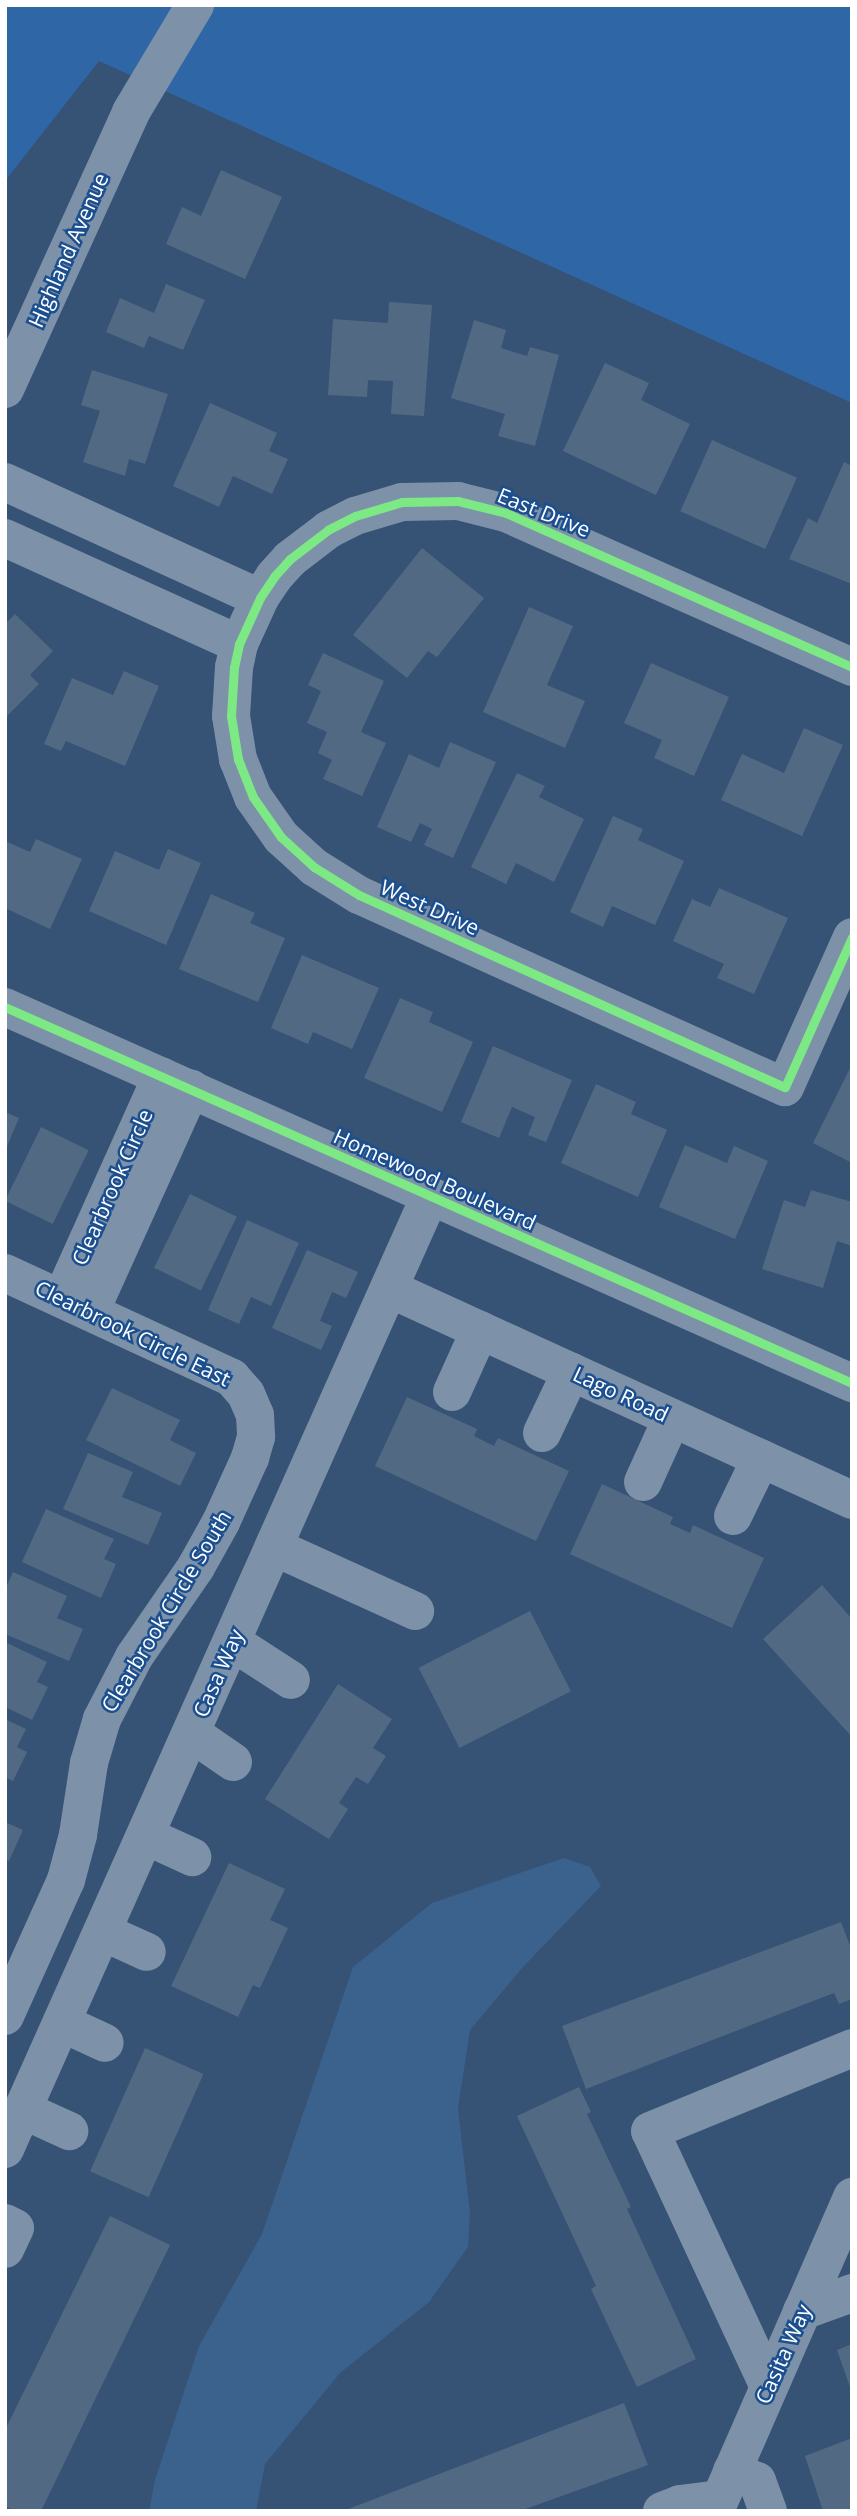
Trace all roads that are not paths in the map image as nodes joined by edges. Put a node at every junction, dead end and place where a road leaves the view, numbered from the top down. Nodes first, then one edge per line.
1 (195, 5) edge
2 (5, 389) edge
3 (5, 482) edge
4 (5, 538) edge
5 (249, 621) junction
6 (852, 667) edge
7 (852, 937) edge
8 (5, 1007) edge
9 (176, 1083) junction
10 (430, 1196) junction
11 (5, 1272) edge
12 (390, 1289) junction
13 (77, 1304) junction
14 (480, 1330) junction
15 (571, 1372) junction
16 (852, 1383) edge
17 (452, 1392) dead end
18 (250, 1405) joint
19 (672, 1418) junction
20 (542, 1433) dead end
21 (761, 1458) junction
22 (643, 1482) dead end
23 (852, 1500) edge
24 (733, 1516) dead end
25 (274, 1547) junction
26 (415, 1611) dead end
27 (232, 1642) junction
28 (291, 1680) dead end
29 (191, 1733) junction
30 (233, 1762) dead end
31 (146, 1836) junction
32 (192, 1857) dead end
33 (103, 1932) junction
34 (147, 1952) dead end
35 (5, 2016) edge
36 (62, 2023) junction
37 (105, 2043) dead end
38 (852, 2048) edge
39 (23, 2109) junction
40 (69, 2131) dead end
41 (5, 2150) edge
42 (852, 2197) edge
43 (5, 2223) edge
44 (5, 2249) edge
45 (852, 2293) edge
46 (802, 2311) junction
47 (769, 2387) junction
48 (722, 2493) edge
49 (662, 2511) edge
50 (768, 2511) edge

1 - 2 street, Highland Avenue
3 - 5 street
4 - 5 street
5 - 6 street, East Drive
5 - 7 street, West Drive
8 - 9 street, Homewood Boulevard
9 - 10 street, Homewood Boulevard
9 - 13 street, Clearbrook Circle
10 - 12 street, Casa Way
10 - 16 street, Homewood Boulevard
11 - 13 street, Clearbrook Circle East
12 - 14 street, Lago Road
12 - 25 street, Casa Way
13 - 18 street, Clearbrook Circle East
14 - 15 street, Lago Road
14 - 17 street
15 - 19 street, Lago Road
15 - 20 street
18 - 35 street, Clearbrook Circle South
19 - 21 street, Lago Road
19 - 22 street
21 - 23 street, Lago Road
21 - 24 street
25 - 26 street
25 - 27 street, Casa Way
27 - 28 street
27 - 29 street, Casa Way
29 - 30 street
29 - 31 street, Casa Way
31 - 32 street
31 - 33 street, Casa Way
33 - 34 street
33 - 36 street, Casa Way
36 - 37 street
36 - 39 street, Casa Way
38 - 47 street
39 - 40 street
39 - 41 street, Casa Way
42 - 46 street, Casita Way
43 - 44 street
45 - 46 street
46 - 47 street, Casita Way
47 - 48 street, Casita Way
48 - 49 street
48 - 50 street

